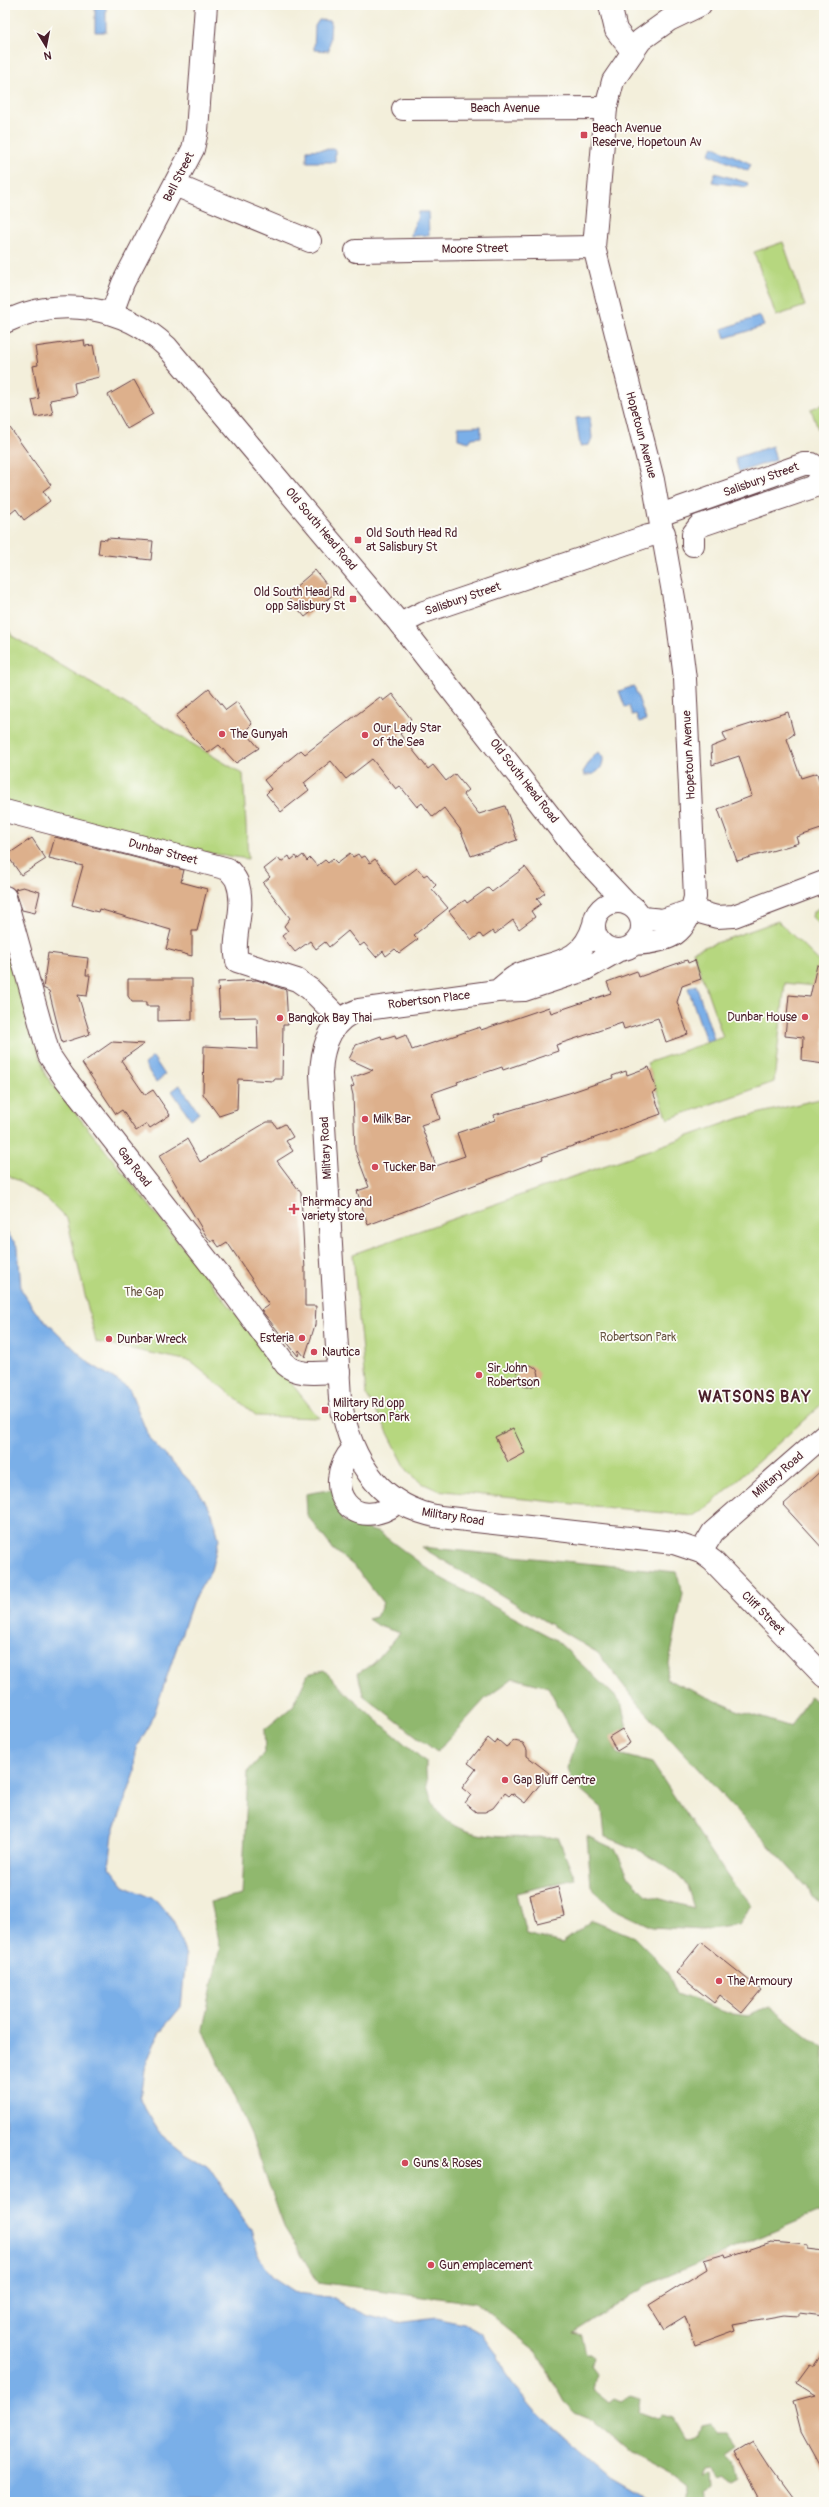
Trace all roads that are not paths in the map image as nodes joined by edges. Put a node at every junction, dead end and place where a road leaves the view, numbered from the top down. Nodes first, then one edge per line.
1 (206, 5) edge
2 (610, 5) edge
3 (700, 5) edge
4 (632, 51) junction
5 (606, 108) junction
6 (404, 109) dead end
7 (175, 185) junction
8 (310, 241) dead end
9 (594, 247) junction
10 (356, 252) dead end
11 (112, 313) junction
12 (5, 322) edge
13 (662, 524) junction
14 (692, 545) dead end
15 (400, 624) junction
16 (5, 811) edge
17 (578, 852) junction
18 (824, 882) edge
19 (5, 897) edge
20 (692, 910) junction
21 (634, 911) junction
22 (595, 919) junction
23 (627, 947) junction
24 (497, 991) junction
25 (341, 1020) junction
26 (339, 1372) junction
27 (824, 1435) edge
28 (353, 1449) junction
29 (398, 1502) junction
30 (700, 1552) junction
31 (824, 1676) edge

1 - 7 street, Bell Street
2 - 4 street
3 - 4 street, Hopetoun Avenue
4 - 5 street, Hopetoun Avenue
5 - 6 street, Beach Avenue
5 - 9 street, Hopetoun Avenue
7 - 8 street
7 - 11 street, Bell Street
9 - 10 street, Moore Street
9 - 13 street, Hopetoun Avenue
11 - 12 street, Old South Head Road
11 - 15 street, Old South Head Road
13 - 14 street, Salisbury Street
13 - 15 street, Salisbury Street
13 - 20 street, Hopetoun Avenue
15 - 17 street, Old South Head Road
16 - 25 street, Dunbar Street
17 - 21 street, Old South Head Road
17 - 22 street, Old South Head Road
18 - 20 street
19 - 26 street, Gap Road
20 - 21 street
20 - 23 street, Hopetoun Avenue
21 - 22 street
21 - 23 street
22 - 23 street
22 - 24 street, Robertson Place
23 - 24 street, Robertson Place
24 - 25 street, Robertson Place
25 - 26 street, Military Road
26 - 28 street, Military Road
27 - 30 street, Military Road
28 - 29 street, Military Road
28 - 29 street
29 - 30 street, Military Road
30 - 31 street, Cliff Street

